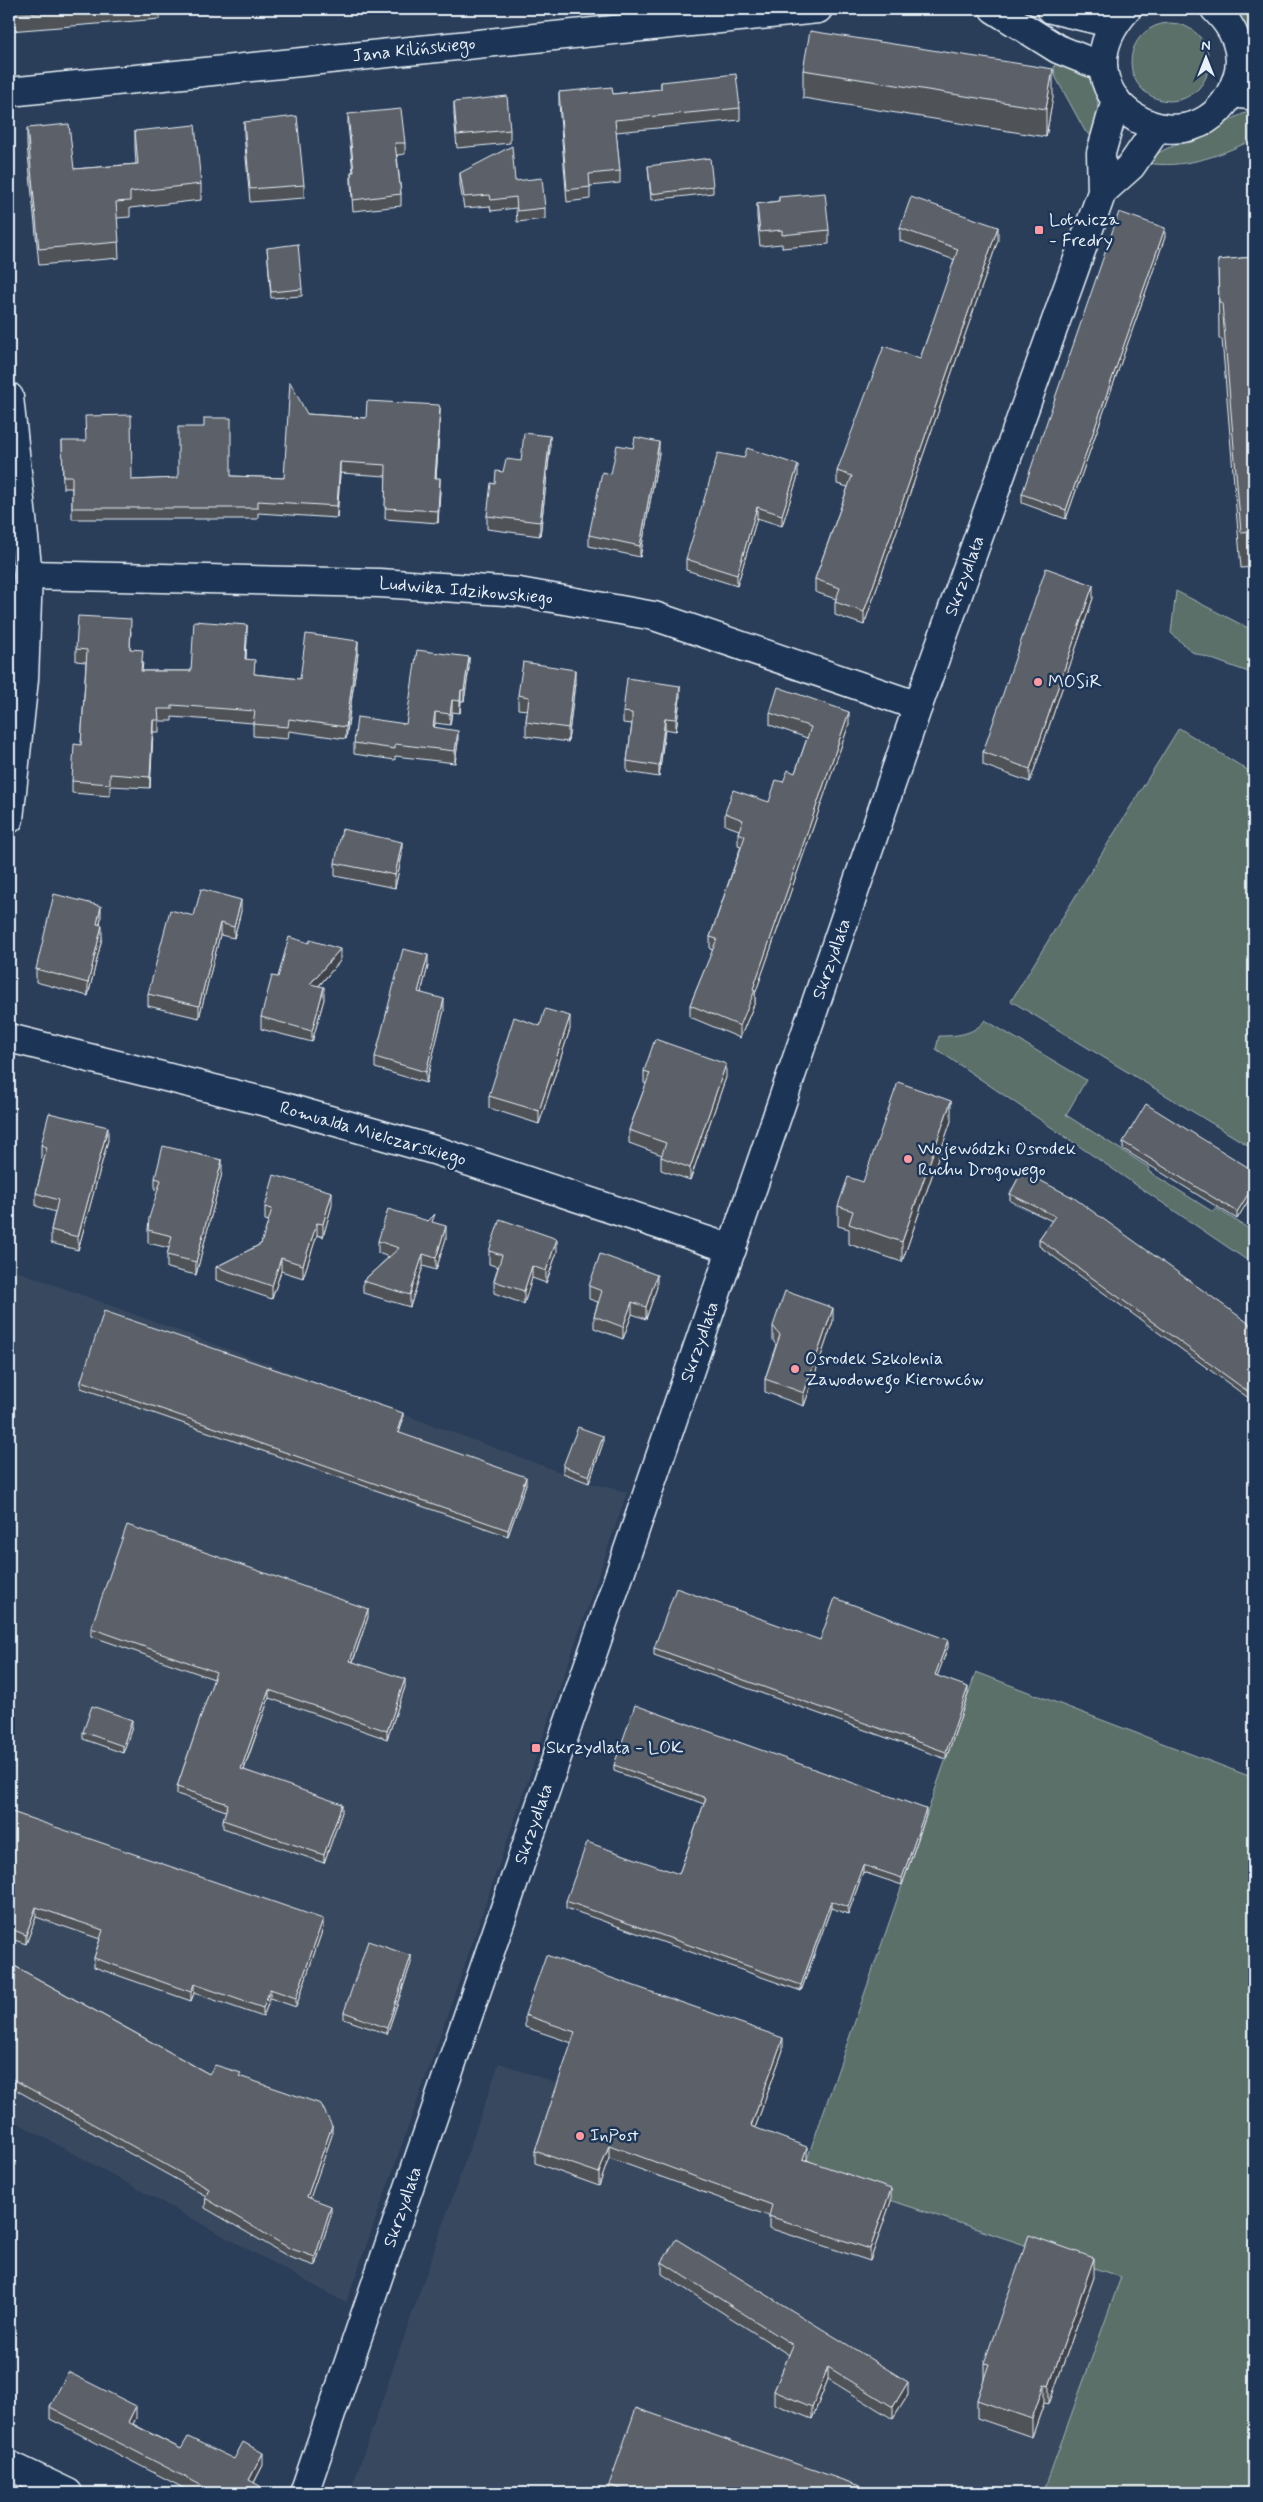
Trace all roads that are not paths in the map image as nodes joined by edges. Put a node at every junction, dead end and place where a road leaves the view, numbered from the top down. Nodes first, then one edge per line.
1 (818, 9) edge
2 (994, 9) edge
3 (1051, 9) edge
4 (1215, 9) edge
5 (1121, 16) edge
6 (1247, 54) edge
7 (1103, 67) junction
8 (9, 92) edge
9 (1243, 94) edge
10 (1116, 100) junction
11 (1157, 128) junction
12 (1102, 192) junction
13 (9, 397) edge
14 (28, 575) junction
15 (918, 706) junction
16 (9, 819) edge
17 (9, 1038) edge
18 (732, 1249) junction
19 (9, 2465) edge
20 (68, 2493) edge
21 (304, 2493) edge

1 - 8 street, Jana Kilińskiego
2 - 7 street
3 - 5 street
4 - 6 street
5 - 7 street
6 - 9 street
7 - 10 street
9 - 11 street
10 - 11 street
10 - 12 street, Skrzydlata
11 - 12 street, Skrzydlata
12 - 15 street, Skrzydlata
13 - 14 street
14 - 15 street, Ludwika Idzikowskiego
14 - 16 street
15 - 18 street, Skrzydlata
17 - 18 street, Romualda Mielczarskiego
18 - 21 street, Skrzydlata
19 - 20 street

